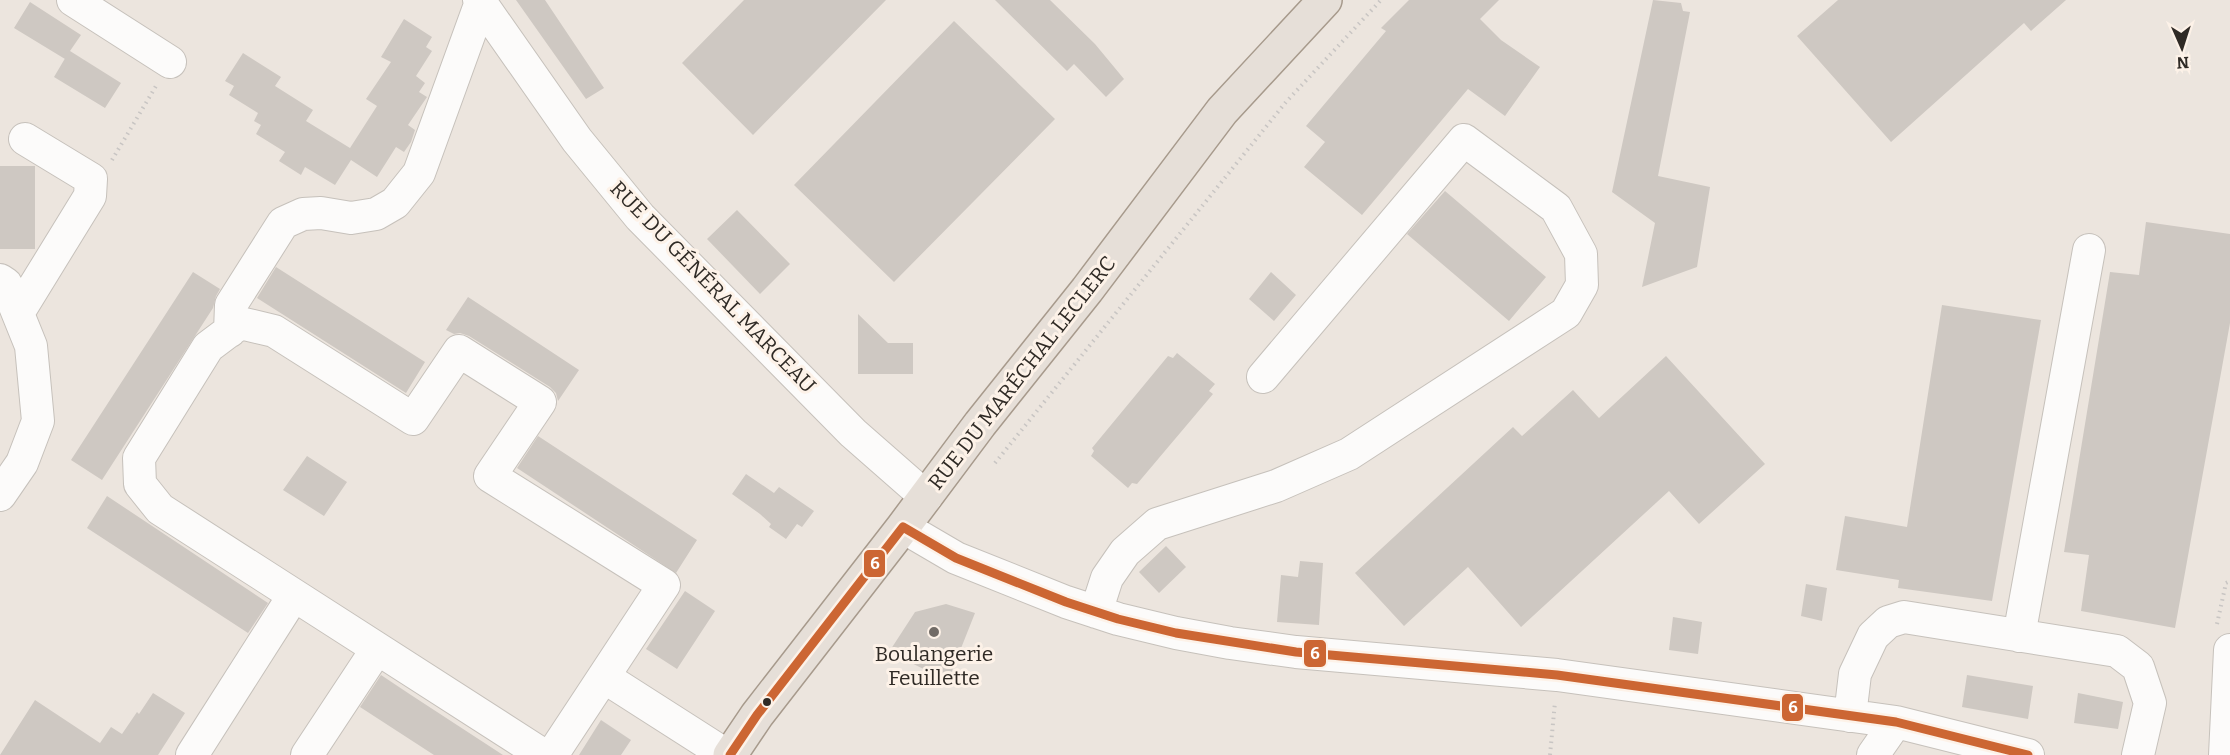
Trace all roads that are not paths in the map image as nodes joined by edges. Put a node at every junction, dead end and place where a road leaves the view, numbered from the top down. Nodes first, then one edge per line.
1 (73, 0) edge
2 (1324, 0) edge
3 (480, 1) edge
4 (170, 62) road end
5 (25, 139) dead end
6 (2089, 250) dead end
7 (0, 280) edge
8 (18, 313) junction
9 (230, 331) junction
10 (1263, 377) dead end
11 (0, 495) edge
12 (926, 497) junction
13 (903, 527) junction
14 (294, 595) junction
15 (1096, 612) junction
16 (2019, 636) junction
17 (377, 649) junction
18 (2230, 650) edge
19 (604, 677) junction
20 (1850, 716) junction
21 (1896, 722) junction
22 (192, 755) edge
23 (307, 755) edge
24 (543, 755) edge
25 (552, 755) edge
26 (728, 755) edge
27 (1873, 755) edge
28 (2028, 755) edge
29 (2138, 755) edge
30 (2225, 755) edge

1 - 4 street
2 - 12 main road, RUE DU MARÉCHAL LECLERC
3 - 9 street
3 - 12 street, RUE DU GÉNÉRAL MARCEAU
5 - 8 street
6 - 16 street
7 - 8 street
8 - 11 street
9 - 14 street
9 - 19 street
10 - 15 street
12 - 13 main road, RUE DU MARÉCHAL LECLERC
13 - 15 street
13 - 26 main road, RUE DU MARÉCHAL LECLERC
14 - 17 street
14 - 22 street
15 - 20 street
16 - 20 street
16 - 29 street
17 - 23 street
17 - 24 street
18 - 30 street
19 - 25 street
19 - 26 street
20 - 21 street
21 - 27 street
21 - 28 street

